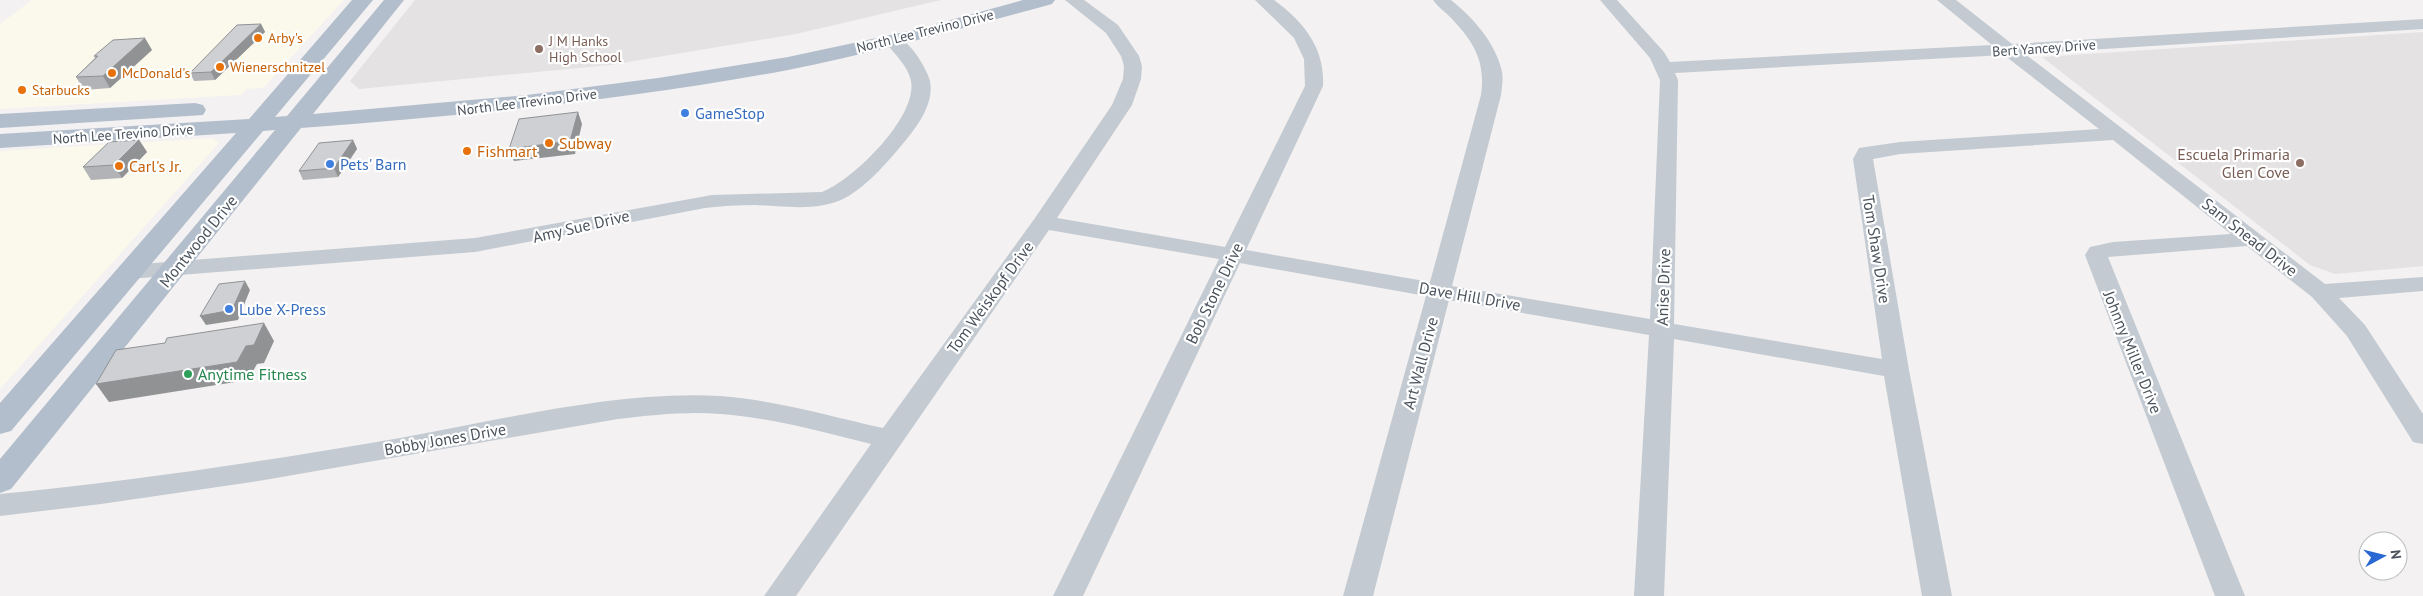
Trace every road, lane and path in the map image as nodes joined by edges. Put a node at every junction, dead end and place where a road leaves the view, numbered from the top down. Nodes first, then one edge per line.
1 (363, 0) edge
2 (394, 0) edge
3 (982, 0) edge
4 (1045, 0) edge
5 (1073, 0) edge
6 (1263, 0) edge
7 (1441, 0) edge
8 (1608, 0) edge
9 (1945, 0) edge
10 (2423, 24) edge
11 (893, 40) junction
12 (2011, 50) junction
13 (773, 57) junction
14 (1665, 68) junction
15 (311, 103) junction
16 (274, 105) junction
17 (0, 122) edge
18 (294, 122) junction
19 (256, 125) junction
20 (2119, 134) junction
21 (0, 142) edge
22 (1043, 222) junction
23 (2252, 239) junction
24 (1232, 255) junction
25 (175, 270) junction
26 (129, 272) junction
27 (2423, 284) edge
28 (1439, 291) junction
29 (2320, 292) junction
30 (1662, 330) junction
31 (1896, 370) junction
32 (0, 423) edge
33 (2423, 435) edge
34 (888, 439) junction
35 (0, 481) edge
36 (0, 506) edge
37 (779, 596) edge
38 (1068, 596) edge
39 (1358, 596) edge
40 (1649, 596) edge
41 (1937, 596) edge
42 (2230, 596) edge

1 - 16 main road, Montwood Drive
2 - 15 main road, Montwood Drive
3 - 13 main road, North Lee Trevino Drive
4 - 11 main road, North Lee Trevino Drive
5 - 22 street, Tom Weiskopf Drive
6 - 24 street, Bob Stone Drive
7 - 28 street, Art Wall Drive
8 - 14 street, Anise Drive
9 - 12 street, Sam Snead Drive
10 - 12 street, Bert Yancey Drive
11 - 13 main road, North Lee Trevino Drive
11 - 25 street, Amy Sue Drive
12 - 14 street, Bert Yancey Drive
12 - 20 street, Sam Snead Drive
13 - 15 main road, North Lee Trevino Drive
13 - 18 main road, North Lee Trevino Drive
14 - 30 street, Anise Drive
15 - 16 main road, North Lee Trevino Drive
15 - 18 main road, Montwood Drive
16 - 17 main road, North Lee Trevino Drive
16 - 19 main road, Montwood Drive
18 - 19 main road, North Lee Trevino Drive
18 - 25 main road, Montwood Drive
19 - 21 main road, North Lee Trevino Drive
19 - 26 main road, Montwood Drive
20 - 23 street, Sam Snead Drive
20 - 31 street, Tom Shaw Drive
22 - 24 street, Dave Hill Drive
22 - 34 street, Tom Weiskopf Drive
23 - 29 street, Sam Snead Drive
23 - 42 street, Johnny Miller Drive
24 - 28 street, Dave Hill Drive
24 - 38 street, Bob Stone Drive
25 - 26 street, Amy Sue Drive
25 - 35 main road, Montwood Drive
26 - 32 main road, Montwood Drive
27 - 29 street
28 - 30 street, Dave Hill Drive
28 - 39 street, Art Wall Drive
29 - 33 street, Sam Snead Drive
30 - 31 street, Dave Hill Drive
30 - 40 street, Anise Drive
31 - 41 street, Tom Shaw Drive
34 - 36 street, Bobby Jones Drive
34 - 37 street, Tom Weiskopf Drive

